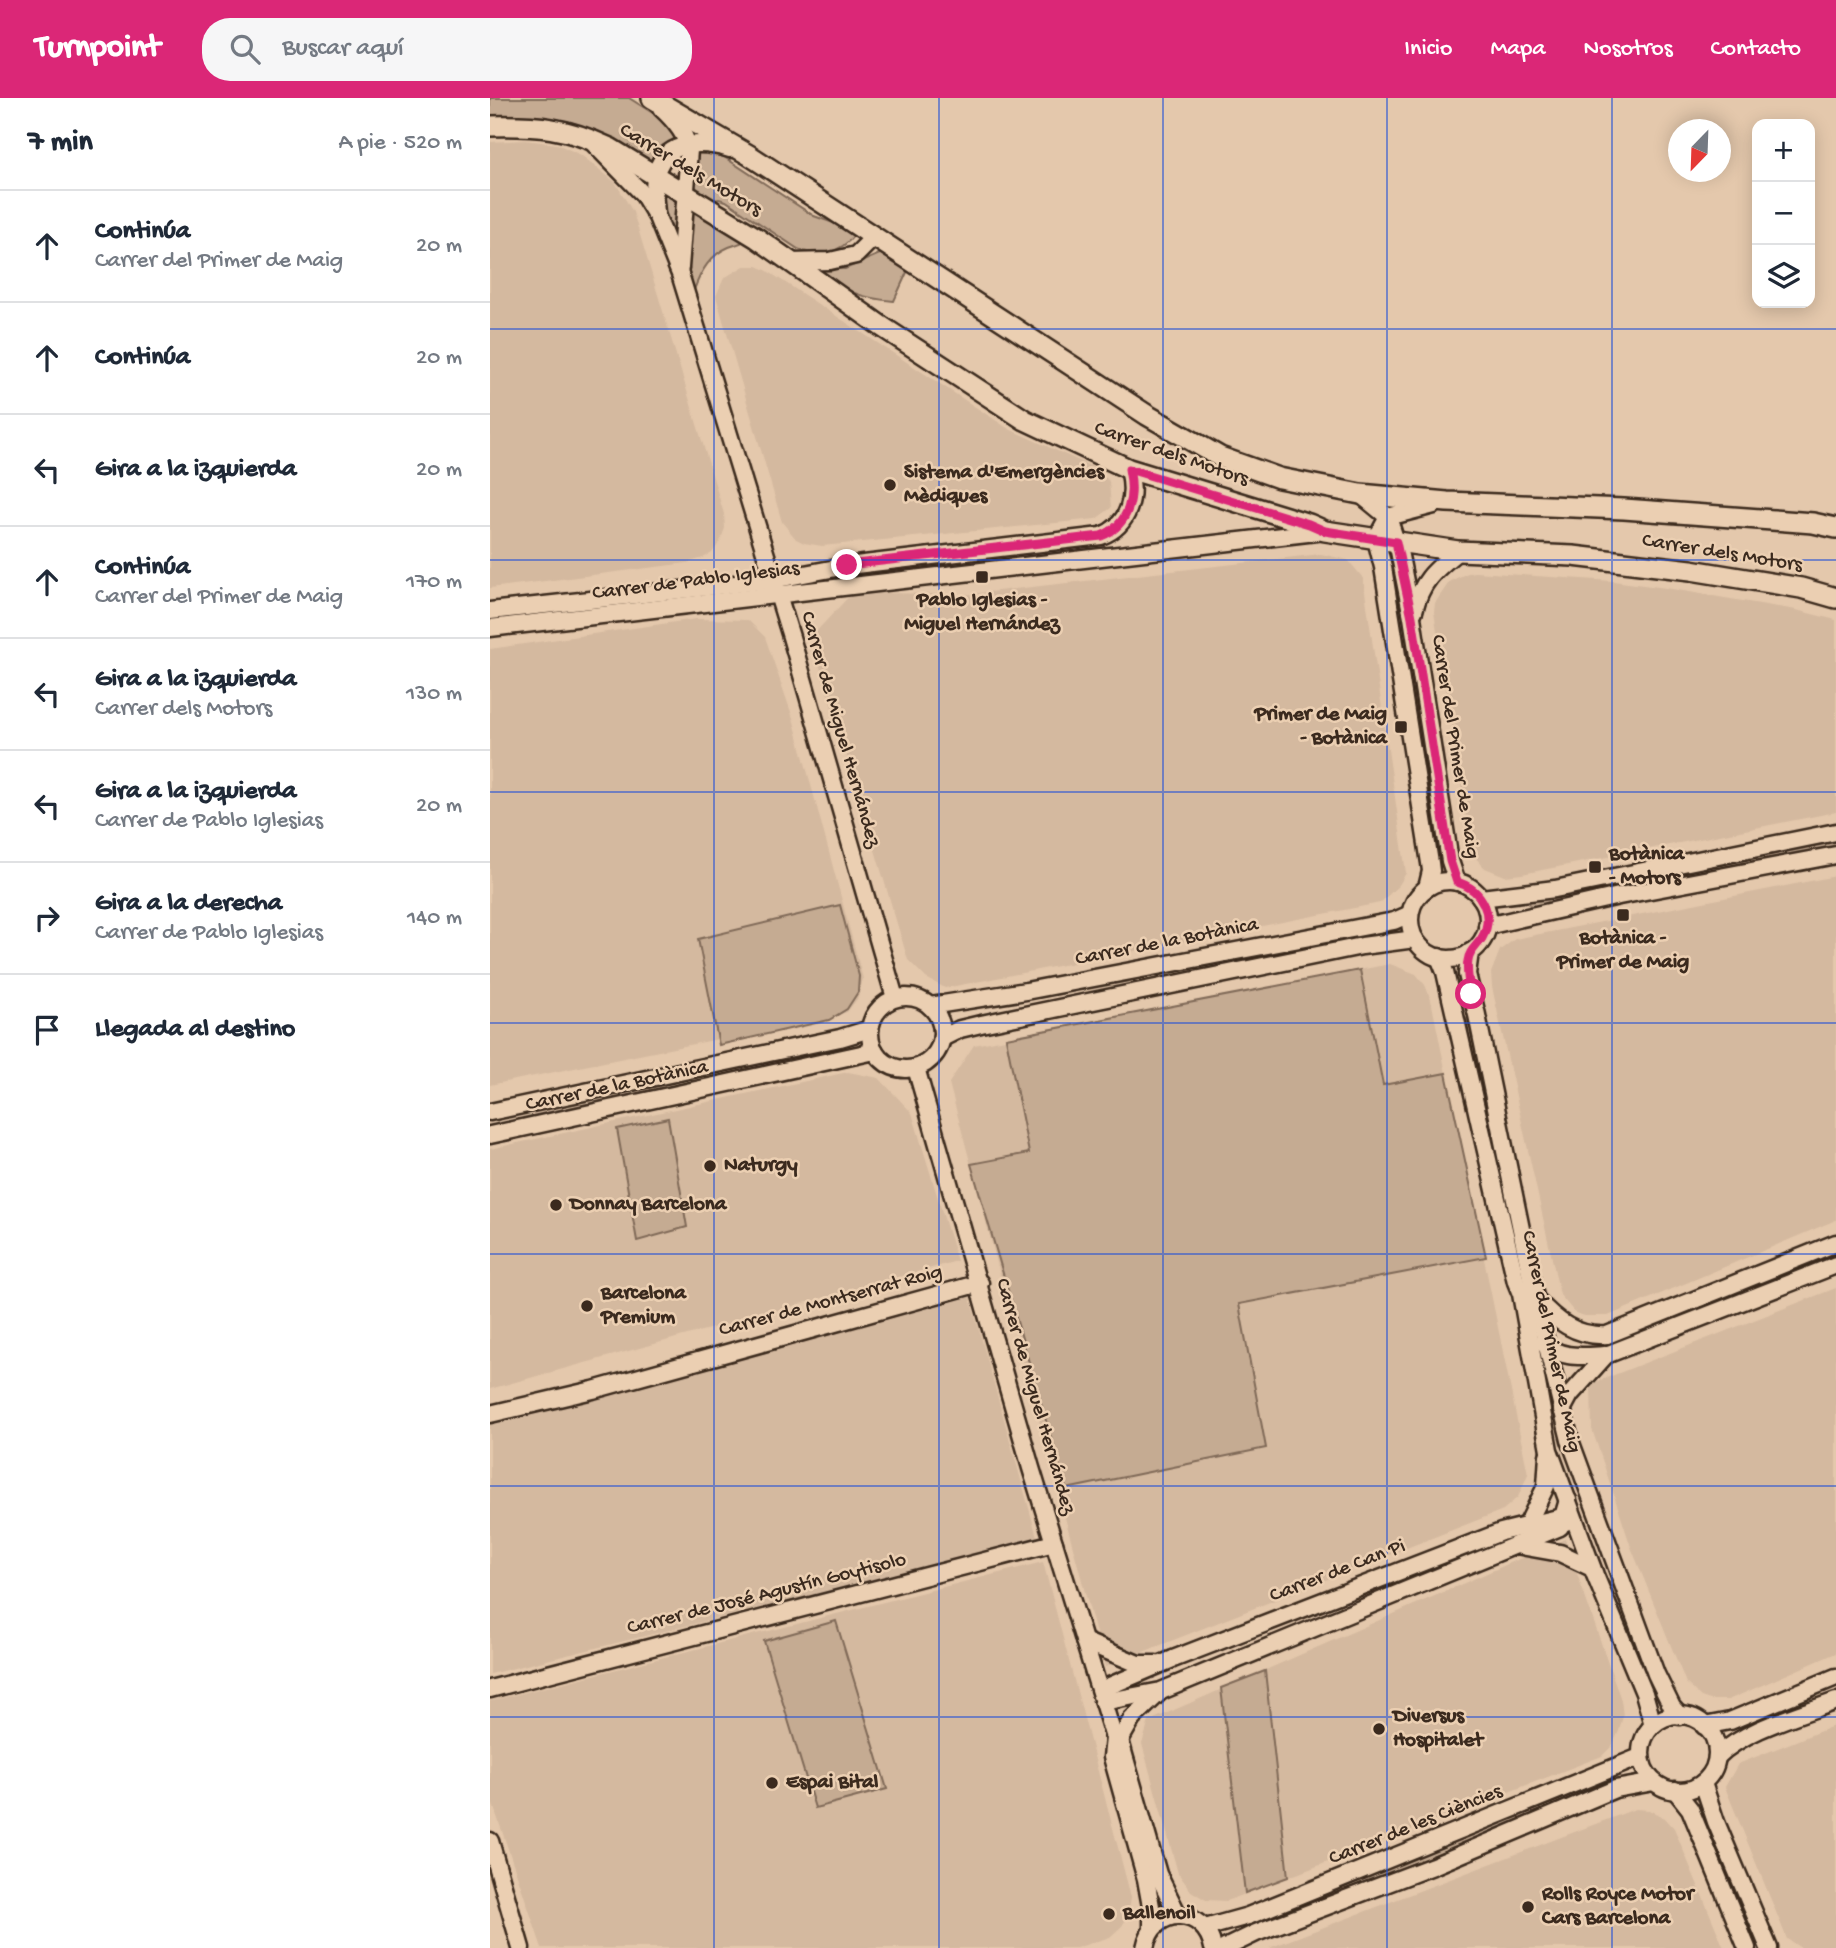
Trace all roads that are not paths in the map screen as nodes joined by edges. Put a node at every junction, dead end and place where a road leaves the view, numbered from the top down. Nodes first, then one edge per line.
1 (650, 98) edge
2 (490, 126) edge
3 (588, 137) junction
4 (688, 143) junction
5 (750, 155) junction
6 (655, 176) junction
7 (686, 196) junction
8 (657, 217) junction
9 (875, 236) junction
10 (791, 262) junction
11 (680, 274) junction
12 (1129, 469) junction
13 (1360, 494) junction
14 (1447, 502) junction
15 (1388, 517) junction
16 (1836, 528) edge
17 (1325, 531) junction
18 (1376, 538) junction
19 (1396, 542) junction
20 (1458, 551) junction
21 (774, 587) junction
22 (1836, 598) edge
23 (490, 611) edge
24 (1412, 617) junction
25 (490, 628) edge
26 (1836, 832) edge
27 (1836, 855) edge
28 (1457, 882) junction
29 (1427, 888) junction
30 (1481, 898) junction
31 (1410, 914) junction
32 (1487, 926) junction
33 (1415, 939) junction
34 (1470, 952) junction
35 (1439, 957) junction
36 (895, 999) junction
37 (930, 1006) junction
38 (870, 1029) junction
39 (942, 1038) junction
40 (875, 1051) junction
41 (916, 1068) junction
42 (490, 1112) edge
43 (490, 1135) edge
44 (1836, 1243) edge
45 (1836, 1265) edge
46 (980, 1283) junction
47 (1528, 1295) junction
48 (1548, 1348) junction
49 (1606, 1355) junction
50 (1562, 1410) junction
51 (490, 1414) edge
52 (1573, 1449) junction
53 (1549, 1450) junction
54 (1569, 1504) junction
55 (1570, 1524) junction
56 (1527, 1525) junction
57 (1054, 1543) junction
58 (1516, 1545) junction
59 (1617, 1566) junction
60 (1592, 1568) junction
61 (1084, 1642) junction
62 (1165, 1664) junction
63 (1836, 1677) edge
64 (490, 1689) edge
65 (1161, 1691) junction
66 (1101, 1696) junction
67 (1836, 1701) edge
68 (1680, 1716) junction
69 (1653, 1726) junction
70 (1704, 1726) junction
71 (1117, 1739) junction
72 (1717, 1756) junction
73 (1640, 1757) junction
74 (1654, 1782) junction
75 (1703, 1783) junction
76 (1675, 1790) junction
77 (490, 1841) edge
78 (1178, 1916) junction
79 (1205, 1928) junction
80 (1145, 1940) edge
81 (521, 1948) edge
82 (1213, 1948) edge
83 (1225, 1948) edge
84 (1746, 1948) edge
85 (1769, 1948) edge

1 - 4 street
1 - 5 street, Carrer dels Motors
2 - 3 street, Carrer dels Motors
3 - 6 street, Carrer dels Motors
3 - 8 street, Carrer de Miguel Hernández
4 - 5 street
4 - 6 street
4 - 7 street, Carrer de Miguel Hernández
5 - 9 street, Carrer dels Motors
6 - 7 street, Carrer dels Motors
6 - 8 street, Carrer de Miguel Hernández
7 - 10 street, Carrer dels Motors
7 - 11 street, Carrer de Miguel Hernández
8 - 11 street, Carrer de Miguel Hernández
9 - 10 street
9 - 13 street, Carrer dels Motors
10 - 12 street, Carrer dels Motors
11 - 21 street, Carrer de Miguel Hernández
12 - 17 street, Carrer dels Motors
12 - 21 street, Carrer de Pablo Iglesias
13 - 14 street, Carrer dels Motors
13 - 15 street
14 - 15 street
14 - 16 street, Carrer dels Motors
15 - 18 street
15 - 19 street, Carrer del Primer de Maig
17 - 18 street, Carrer dels Motors
17 - 21 street, Carrer de Pablo Iglesias
18 - 19 street, Carrer dels Motors
18 - 29 street, Carrer del Primer de Maig
19 - 20 street, Carrer dels Motors
19 - 24 street, Carrer del Primer de Maig
20 - 22 street, Carrer dels Motors
20 - 24 street, Carrer del Primer de Maig
21 - 23 street, Carrer de Pablo Iglesias
21 - 25 street, Carrer de Pablo Iglesias
21 - 36 street, Carrer de Miguel Hernández
24 - 28 street, Carrer del Primer de Maig
26 - 30 street
27 - 32 street
28 - 29 street
28 - 30 street
29 - 31 street
30 - 32 street
31 - 33 street
31 - 37 street, Carrer de la Botànica
32 - 34 street
33 - 35 street
33 - 39 street, Carrer de la Botànica
34 - 35 street
34 - 47 street, Carrer del Primer de Maig
35 - 47 street, Carrer del Primer de Maig
36 - 37 street
36 - 38 street
37 - 39 street
38 - 40 street
38 - 42 street, Carrer de la Botànica
39 - 41 street
40 - 41 street
40 - 43 street, Carrer de la Botànica
41 - 46 street, Carrer de Miguel Hernández
44 - 47 street
45 - 49 street
46 - 51 street, Carrer de Montserrat Roig
46 - 57 street, Carrer de Miguel Hernández
47 - 48 street, Carrer del Primer de Maig
47 - 53 street, Carrer del Primer de Maig
48 - 49 street
48 - 50 street, Carrer del Primer de Maig
49 - 50 street
50 - 52 street, Carrer del Primer de Maig
52 - 54 street
52 - 59 street, Carrer del Primer de Maig
53 - 54 street, Carrer del Primer de Maig
53 - 56 street
54 - 55 street
55 - 56 street, Carrer de Can Pi
55 - 58 street, Carrer de Can Pi
55 - 59 street
55 - 60 street
56 - 62 street, Carrer de Can Pi
57 - 61 street, Carrer de Miguel Hernández
57 - 64 street, Carrer de José Agustín Goytisolo
58 - 60 street
58 - 65 street, Carrer de Can Pi
59 - 68 street, Carrer del Primer de Maig
60 - 69 street
61 - 62 street, Carrer de Can Pi
61 - 66 street, Carrer de Miguel Hernández
62 - 66 street, Carrer de Can Pi
63 - 70 street
65 - 66 street, Carrer de Can Pi
65 - 71 street, Carrer de Can Pi
66 - 71 street, Carrer de Miguel Hernández
67 - 72 street
68 - 69 street
68 - 70 street
69 - 73 street
70 - 72 street
71 - 78 street, Carrer de Miguel Hernández
71 - 80 street, Carrer de Miguel Hernández
72 - 75 street
73 - 74 street
73 - 79 street, Carrer de les Ciències
74 - 76 street
74 - 83 street, Carrer de les Ciències
75 - 76 street
75 - 85 street
76 - 84 street
77 - 81 street
78 - 79 street
78 - 80 street
79 - 82 street

